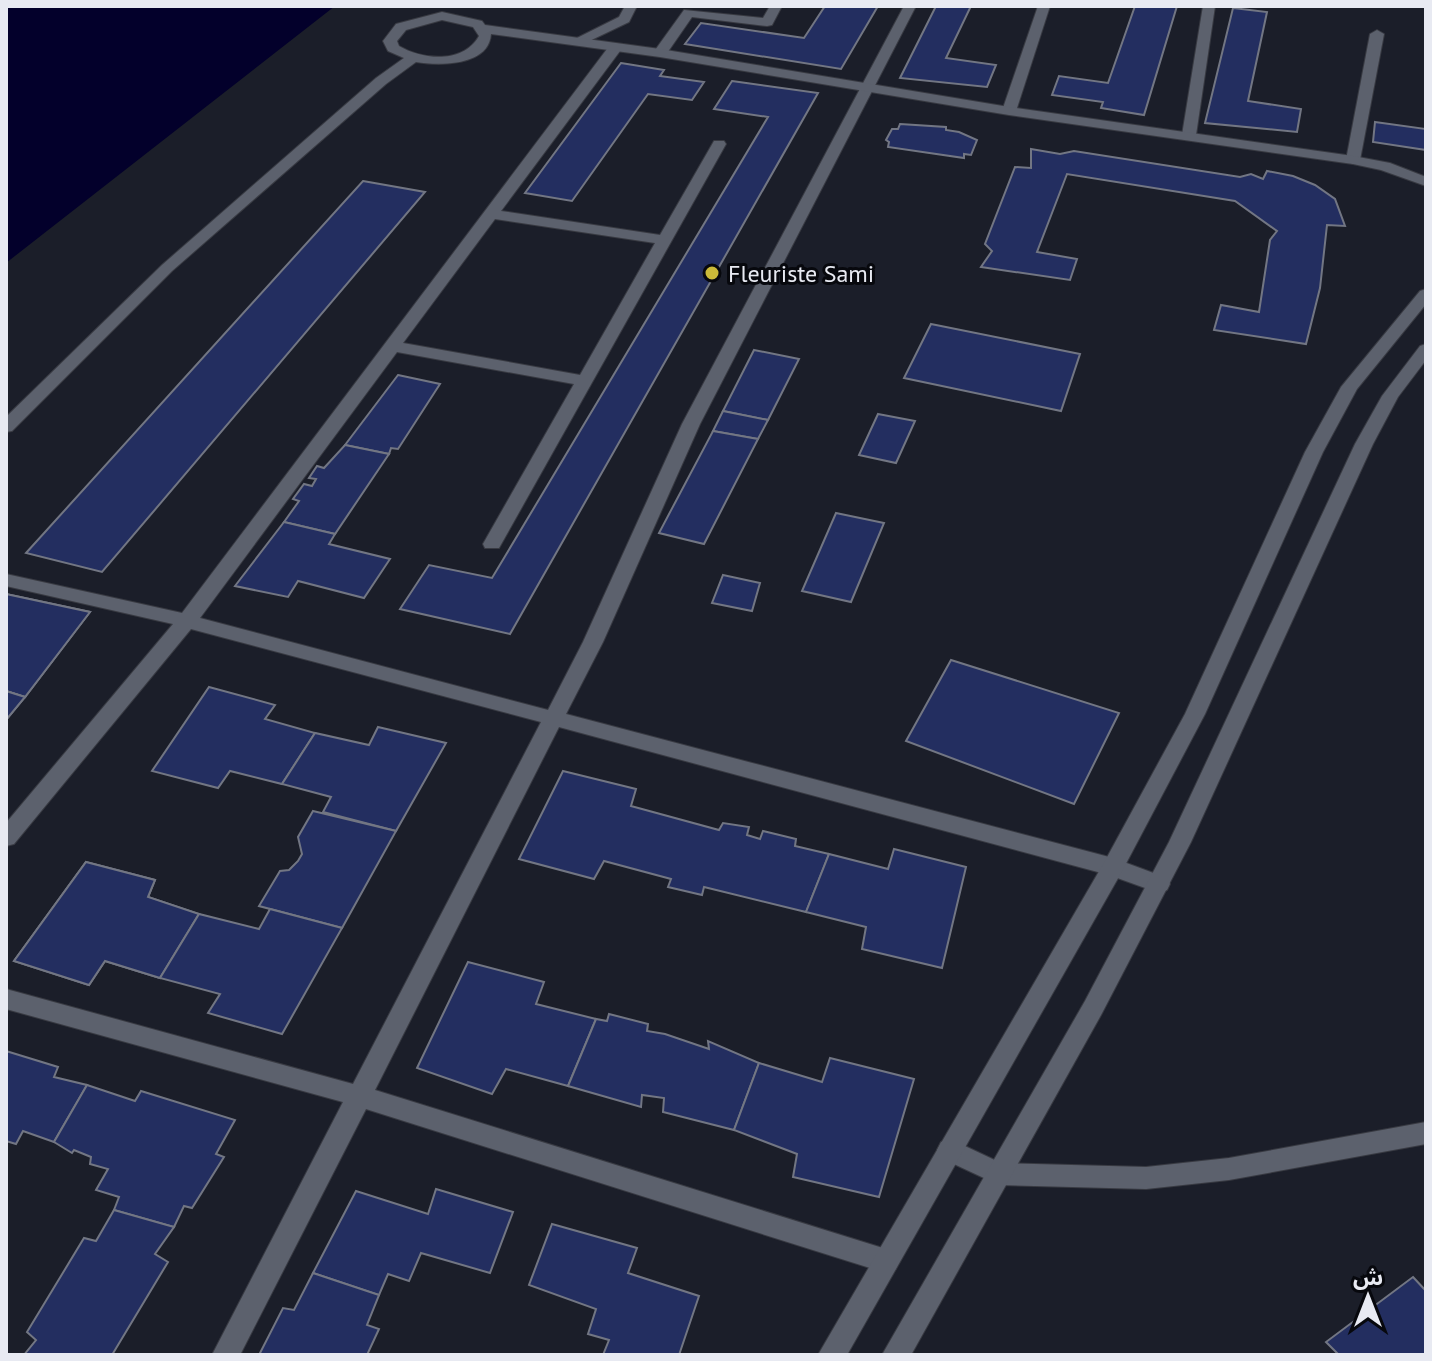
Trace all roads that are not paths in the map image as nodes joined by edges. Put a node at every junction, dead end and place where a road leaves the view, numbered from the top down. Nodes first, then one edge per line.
1 (454, 6) edge
2 (631, 6) edge
3 (776, 6) edge
4 (910, 6) edge
5 (1044, 6) edge
6 (1209, 6) edge
7 (442, 16) junction
8 (484, 29) junction
9 (1377, 34) dead end
10 (541, 37) junction
11 (576, 42) junction
12 (615, 48) junction
13 (478, 49) junction
14 (660, 53) junction
15 (413, 58) junction
16 (867, 88) junction
17 (1009, 111) junction
18 (1189, 135) junction
19 (719, 144) dead end
20 (1353, 160) junction
21 (1426, 182) edge
22 (492, 214) junction
23 (665, 240) junction
24 (1426, 294) edge
25 (393, 346) junction
26 (1426, 349) edge
27 (585, 381) junction
28 (6, 427) edge
29 (492, 544) dead end
30 (6, 580) edge
31 (187, 621) junction
32 (553, 719) junction
33 (6, 838) edge
34 (1113, 867) junction
35 (1159, 884) junction
36 (6, 999) edge
37 (359, 1096) junction
38 (1426, 1133) edge
39 (950, 1150) junction
40 (999, 1174) junction
41 (886, 1261) junction
42 (226, 1355) edge
43 (832, 1355) edge
44 (896, 1355) edge

1 - 7 street
2 - 11 street
3 - 14 street
4 - 16 street
5 - 17 street
6 - 18 street
7 - 8 street
7 - 15 street
8 - 10 street
8 - 13 street
9 - 20 street
10 - 11 street
10 - 13 street
11 - 12 street
12 - 14 street
12 - 22 street
13 - 15 street
14 - 16 street
15 - 28 street
16 - 17 street
16 - 32 street
17 - 18 street
18 - 20 street
19 - 23 street
20 - 21 street
22 - 23 street
22 - 25 street
23 - 27 street
24 - 34 street
25 - 27 street
25 - 31 street
26 - 35 street
27 - 29 street
30 - 31 street
31 - 32 street
31 - 33 street
32 - 34 street
32 - 37 street
34 - 35 street
34 - 39 street
35 - 40 street
36 - 37 street
37 - 41 street
37 - 42 street
38 - 40 street
39 - 40 street
39 - 41 street
40 - 44 street
41 - 43 street

